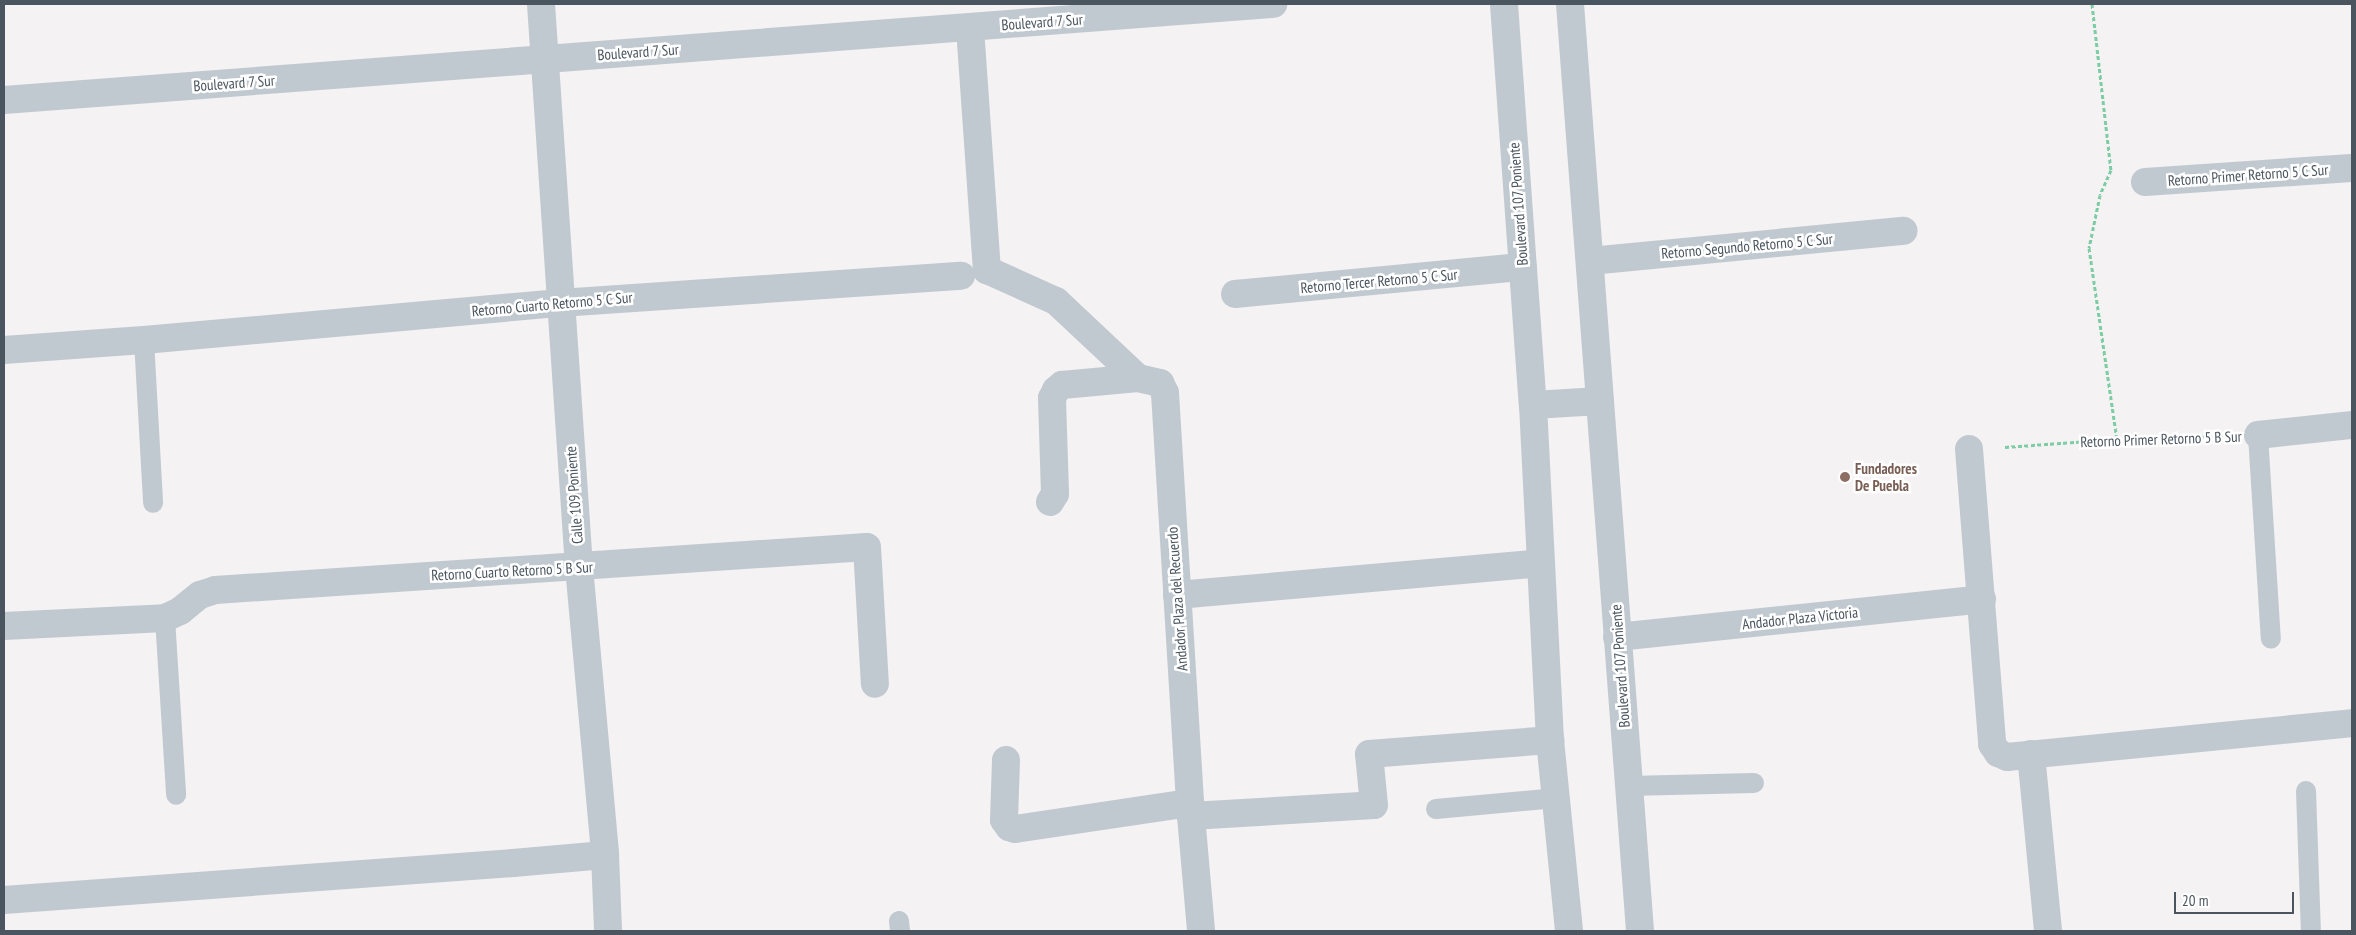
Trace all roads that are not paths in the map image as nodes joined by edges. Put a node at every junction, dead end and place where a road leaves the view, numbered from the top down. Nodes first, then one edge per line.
1 (541, 4) edge
2 (1273, 4) edge
3 (1504, 4) edge
4 (1570, 4) edge
5 (970, 28) junction
6 (543, 59) junction
7 (4, 100) edge
8 (2352, 168) edge
9 (2144, 182) dead end
10 (1904, 231) dead end
11 (1590, 261) junction
12 (1523, 267) junction
13 (961, 276) dead end
14 (1235, 294) dead end
15 (560, 303) junction
16 (144, 340) junction
17 (4, 350) edge
18 (1149, 380) junction
19 (1600, 401) junction
20 (1533, 405) junction
21 (2352, 425) edge
22 (2258, 435) joint
23 (1969, 449) road end
24 (1050, 502) dead end
25 (153, 503) dead end
26 (1541, 562) junction
27 (579, 567) junction
28 (1177, 595) junction
29 (1982, 599) junction
30 (165, 618) junction
31 (4, 626) edge
32 (1618, 637) junction
33 (2271, 639) dead end
34 (875, 684) dead end
35 (2352, 723) edge
36 (1550, 740) junction
37 (2031, 754) junction
38 (1006, 760) dead end
39 (1754, 782) dead end
40 (1628, 786) junction
41 (2306, 791) dead end
42 (176, 796) dead end
43 (1556, 798) junction
44 (1190, 809) junction
45 (1436, 809) dead end
46 (605, 856) junction
47 (4, 900) edge
48 (608, 931) edge
49 (1201, 931) edge
50 (1569, 931) edge
51 (1640, 931) edge
52 (2048, 931) edge
53 (2311, 931) edge

1 - 6 street, Calle 109 Poniente
2 - 5 street, Boulevard 7 Sur
3 - 12 street, Boulevard 107 Poniente
4 - 11 street, Boulevard 107 Poniente
5 - 6 street, Boulevard 7 Sur
5 - 18 street
6 - 7 street, Boulevard 7 Sur
6 - 15 street, Calle 109 Poniente
8 - 9 street, Retorno Primer Retorno 5 C Sur
10 - 11 street, Retorno Segundo Retorno 5 C Sur
11 - 19 street, Boulevard 107 Poniente
12 - 14 street, Retorno Tercer Retorno 5 C Sur
12 - 20 street, Boulevard 107 Poniente
13 - 15 street, Retorno Cuarto Retorno 5 C Sur
15 - 16 street, Retorno Cuarto Retorno 5 C Sur
15 - 27 street, Calle 109 Poniente
16 - 17 street, Retorno Cuarto Retorno 5 C Sur
16 - 25 lane
18 - 24 street
18 - 28 street, Andador Plaza del Recuerdo
19 - 20 street
19 - 32 street, Boulevard 107 Poniente
20 - 26 street, Boulevard 107 Poniente
21 - 22 street, Retorno Primer Retorno 5 B Sur
22 - 33 lane
23 - 29 street
26 - 28 street
26 - 36 street, Boulevard 107 Poniente
27 - 30 street, Retorno Cuarto Retorno 5 B Sur
27 - 34 street, Retorno Cuarto Retorno 5 B Sur
27 - 46 street, Calle 109 Poniente
28 - 44 street, Andador Plaza del Recuerdo
29 - 32 street, Andador Plaza Victoria
29 - 37 street
30 - 31 street
30 - 42 lane
32 - 40 street, Boulevard 107 Poniente
35 - 37 street
36 - 43 street, Boulevard 107 Poniente
36 - 44 street
37 - 52 street
38 - 44 street
39 - 40 lane
40 - 51 street, Boulevard 107 Poniente
41 - 53 lane
43 - 45 lane
43 - 50 street, Boulevard 107 Poniente
44 - 49 street, Andador Plaza del Recuerdo
46 - 47 street
46 - 48 street, Calle 109 Poniente

